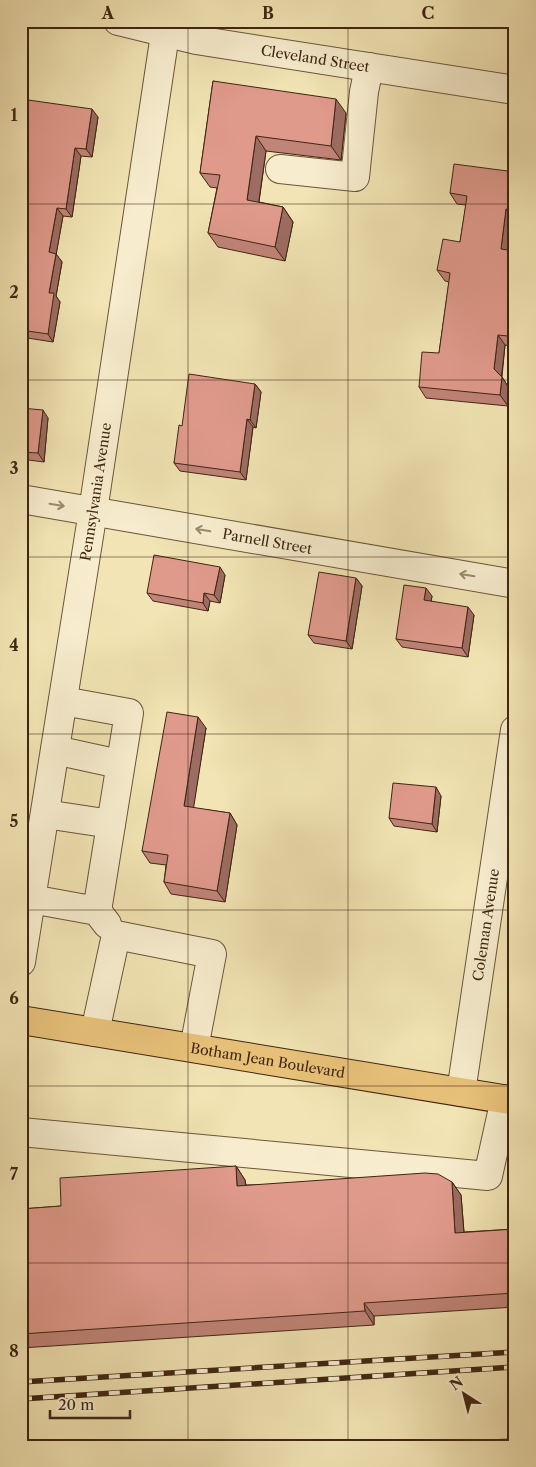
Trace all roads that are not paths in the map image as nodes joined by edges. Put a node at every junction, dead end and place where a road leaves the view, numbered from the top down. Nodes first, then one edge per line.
1 (118, 21) edge
2 (166, 26) edge
3 (369, 67) junction
4 (515, 90) edge
5 (280, 168) dead end
6 (21, 499) edge
7 (93, 511) junction
8 (515, 584) edge
9 (63, 701) junction
10 (515, 730) edge
11 (55, 750) junction
12 (119, 764) junction
13 (45, 814) junction
14 (111, 824) junction
15 (31, 899) junction
16 (96, 911) junction
17 (116, 935) junction
18 (21, 962) edge
19 (21, 1020) edge
20 (95, 1032) junction
21 (194, 1048) junction
22 (461, 1092) junction
23 (510, 1100) edge
24 (21, 1132) edge

1 - 2 street, Cleveland Street
2 - 3 street, Cleveland Street
2 - 7 street, Pennsylvania Avenue
3 - 4 street, Cleveland Street
3 - 5 street
6 -> 7 street, Parnell Street
8 -> 7 street, Parnell Street
7 - 9 street, Pennsylvania Avenue
9 - 11 street, Pennsylvania Avenue
9 - 12 street
10 - 22 street, Coleman Avenue
11 - 12 street
11 - 13 street, Pennsylvania Avenue
12 - 14 street
13 - 14 street
13 - 15 street, Pennsylvania Avenue
14 - 16 street
15 - 16 street
15 - 18 street, Pennsylvania Avenue
16 - 17 street
17 - 20 street
17 - 21 street
19 - 20 main road, Botham Jean Boulevard
20 - 21 main road, Botham Jean Boulevard
21 - 22 main road, Botham Jean Boulevard
22 - 23 main road, Botham Jean Boulevard
23 - 24 street

